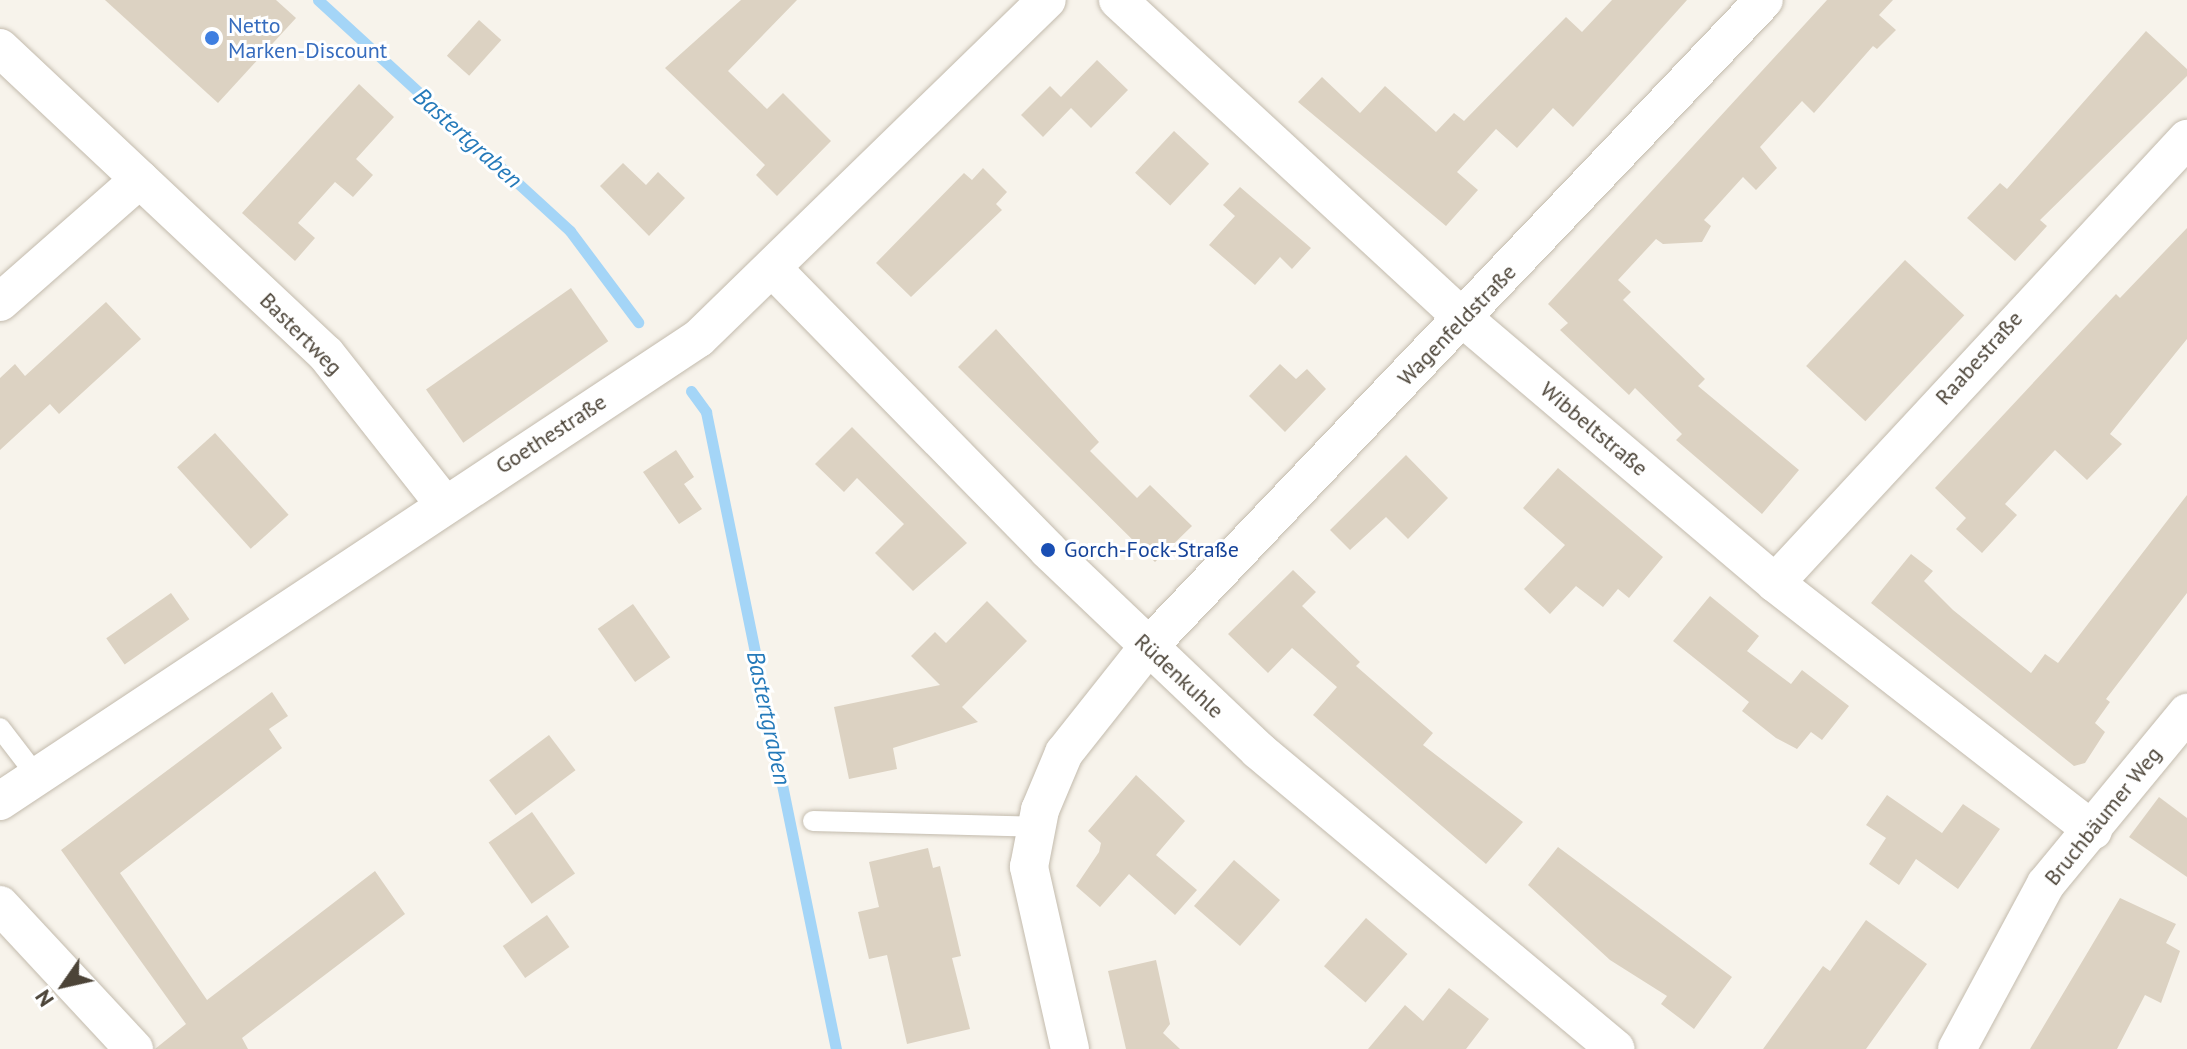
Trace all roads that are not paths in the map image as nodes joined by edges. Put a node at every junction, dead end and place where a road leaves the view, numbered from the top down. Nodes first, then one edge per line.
1 (1047, 0) edge
2 (1118, 0) edge
3 (1764, 0) edge
4 (0, 48) edge
5 (2187, 139) edge
6 (140, 179) junction
7 (774, 270) junction
8 (0, 302) edge
9 (1464, 319) junction
10 (444, 504) junction
11 (1775, 583) junction
12 (1148, 647) junction
13 (2187, 713) edge
14 (0, 728) edge
15 (36, 775) junction
16 (0, 801) edge
17 (813, 821) dead end
18 (1036, 827) junction
19 (2093, 831) junction
20 (0, 905) edge
21 (134, 1049) edge
22 (1070, 1049) edge
23 (1615, 1049) edge
24 (1957, 1049) edge

1 - 7 street, Goethestraße
2 - 9 street, Wibbeltstraße
3 - 9 street, Wagenfeldstraße
4 - 6 street, Bastertweg
5 - 11 street, Raabestraße
6 - 8 street
6 - 10 street, Bastertweg
7 - 10 street, Goethestraße
7 - 12 street, Rüdenkuhle
9 - 11 street, Wibbeltstraße
9 - 12 street, Wagenfeldstraße
10 - 15 street, Goethestraße
11 - 19 street, Wibbeltstraße
12 - 18 street
12 - 23 street, Rüdenkuhle
13 - 19 street, Bruchbäumer Weg
14 - 15 lane
15 - 16 street, Goethestraße
17 - 18 lane
18 - 22 street
19 - 24 street, Bruchbäumer Weg
20 - 21 street

